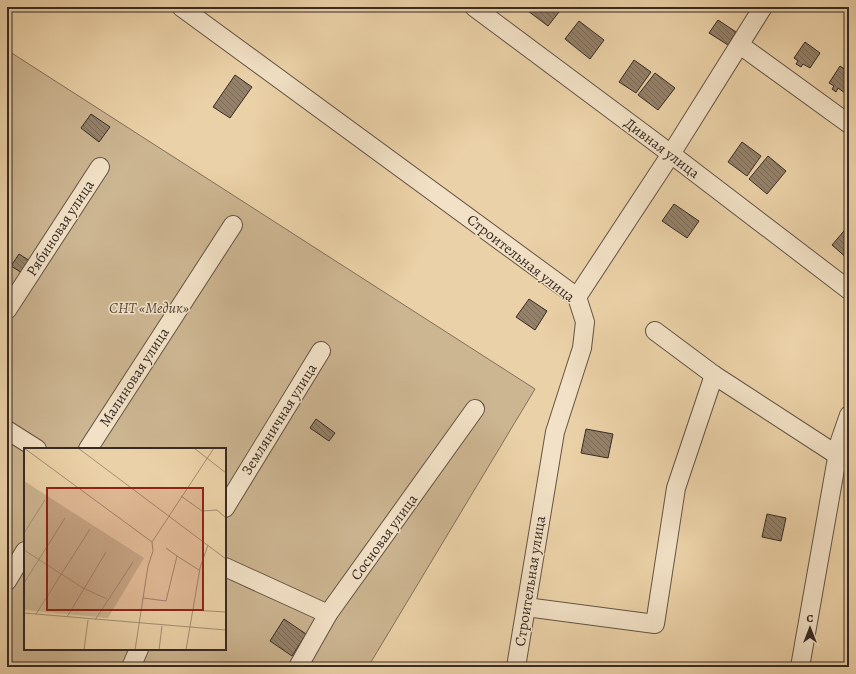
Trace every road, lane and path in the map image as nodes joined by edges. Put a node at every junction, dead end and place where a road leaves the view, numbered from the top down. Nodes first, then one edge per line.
1 (181, 7) edge
2 (474, 7) edge
3 (763, 7) edge
4 (740, 45) junction
5 (849, 124) edge
6 (671, 154) junction
7 (100, 167) dead end
8 (233, 225) dead end
9 (849, 290) edge
10 (577, 297) junction
11 (7, 310) edge
12 (655, 331) dead end
13 (321, 351) dead end
14 (714, 375) junction
15 (475, 409) dead end
16 (849, 415) edge
17 (7, 430) edge
18 (35, 448) edge
19 (89, 448) edge
20 (837, 455) junction
21 (226, 506) edge
22 (24, 553) edge
23 (226, 567) edge
24 (7, 581) edge
25 (526, 607) junction
26 (328, 614) junction
27 (139, 650) edge
28 (131, 667) edge
29 (298, 667) edge
30 (516, 667) edge
31 (800, 667) edge

1 - 10 street, Строительная улица
2 - 6 street, Дивная улица
3 - 4 street
4 - 5 street
4 - 6 street
6 - 9 street, Дивная улица
6 - 10 street
7 - 11 street, Рябиновая улица
8 - 19 street, Малиновая улица
10 - 25 street, Строительная улица
12 - 14 street
13 - 21 street, Земляничная улица
14 - 20 street
14 - 25 street
15 - 26 street, Сосновая улица
16 - 20 street
17 - 18 street
20 - 31 street
22 - 24 street
23 - 26 street
25 - 30 street, Строительная улица
26 - 29 street, Сосновая улица
27 - 28 street

